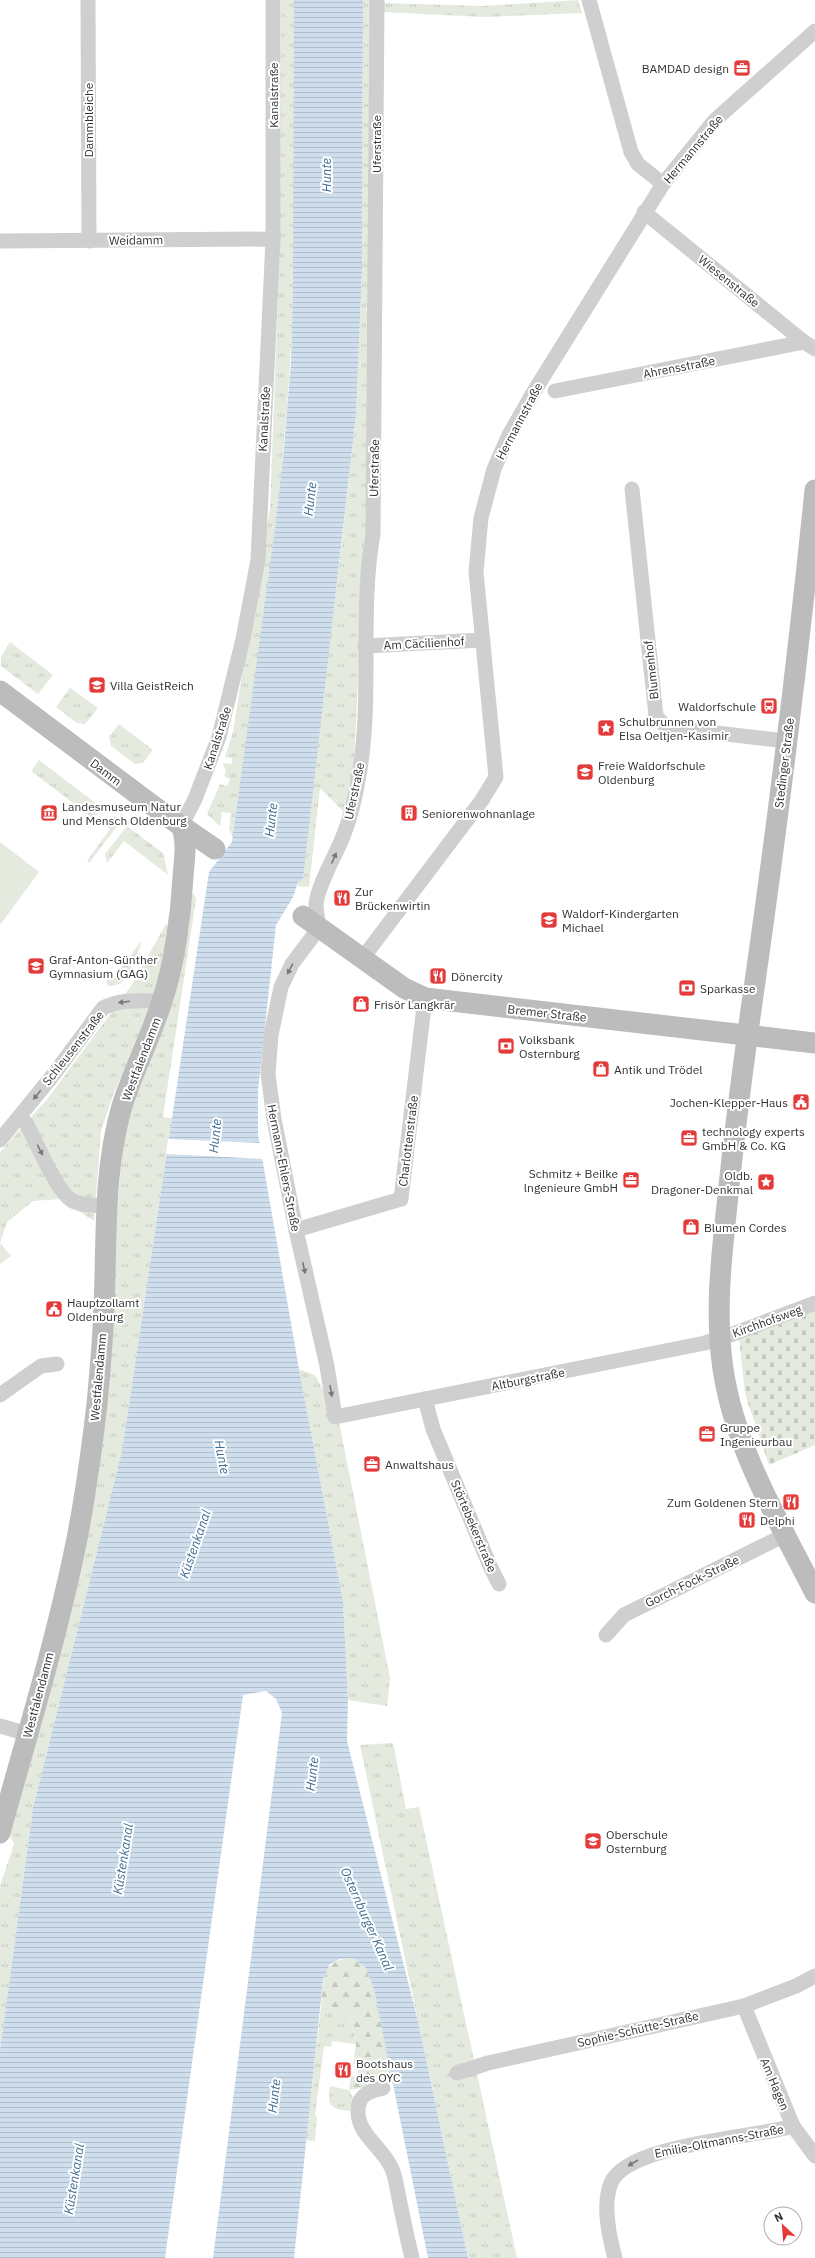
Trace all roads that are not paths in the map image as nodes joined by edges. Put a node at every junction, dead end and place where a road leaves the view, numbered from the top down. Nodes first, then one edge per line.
1 (88, 0) edge
2 (274, 0) edge
3 (377, 0) edge
4 (589, 0) edge
5 (815, 31) edge
6 (662, 184) junction
7 (644, 212) junction
8 (273, 240) junction
9 (0, 241) edge
10 (89, 241) junction
11 (809, 346) edge
12 (555, 391) dead end
13 (632, 489) dead end
14 (815, 490) edge
15 (483, 640) junction
16 (364, 646) junction
17 (0, 691) edge
18 (786, 741) junction
19 (181, 826) junction
20 (215, 849) dead end
21 (311, 922) junction
22 (362, 959) junction
23 (425, 998) junction
24 (163, 1001) junction
25 (747, 1035) junction
26 (815, 1043) edge
27 (20, 1117) junction
28 (0, 1140) edge
29 (108, 1206) junction
30 (296, 1230) junction
31 (815, 1304) edge
32 (720, 1338) junction
33 (57, 1364) dead end
34 (0, 1395) edge
35 (424, 1399) junction
36 (335, 1417) joint
37 (785, 1535) junction
38 (809, 1567) edge
39 (499, 1584) dead end
40 (815, 1593) edge
41 (606, 1635) dead end
42 (0, 1726) edge
43 (28, 1734) junction
44 (0, 1833) edge
45 (815, 1976) edge
46 (744, 2006) junction
47 (457, 2073) dead end
48 (383, 2088) dead end
49 (793, 2126) junction
50 (815, 2156) edge
51 (412, 2258) edge
52 (615, 2258) edge

1 - 10 street, Dammbleiche
2 - 8 street, Kanalstraße
3 - 16 street, Uferstraße
4 - 6 street
5 - 6 street, Hermannstraße
6 - 7 street, Hermannstraße
7 - 11 street, Wiesenstraße
7 - 15 street, Hermannstraße
8 - 10 street, Weidamm
8 - 19 street, Kanalstraße
9 - 10 street, Weidamm
11 - 12 street, Ahrensstraße
13 - 18 street, Blumenhof
14 - 18 street, Stedinger Straße
15 - 16 street, Am Cäcilienhof
15 - 22 street, Hermannstraße
21 -> 16 street, Uferstraße
17 - 19 street, Damm
18 - 25 street, Stedinger Straße
19 - 20 street, Damm
19 - 24 street, Westfalendamm
21 - 22 street, Bremer Straße
21 -> 30 street, Hermann-Ehlers-Straße
22 - 23 street, Bremer Straße
23 - 25 street, Bremer Straße
23 - 30 street, Charlottenstraße
24 -> 27 street, Schleusenstraße
24 - 29 street, Westfalendamm
25 - 26 street, Bremer Straße
25 - 32 street, Stedinger Straße
27 - 28 street, Schleusenstraße
27 -> 29 street
29 - 43 street, Westfalendamm
30 -> 36 street, Hermann-Ehlers-Straße
31 - 32 street, Kirchhofsweg
32 - 35 street, Altburgstraße
32 - 37 street, Stedinger Straße
33 - 34 street
35 - 36 street, Altburgstraße
35 - 39 street, Störtebekerstraße
37 - 38 street, Stedinger Straße
37 - 41 street, Gorch-Fock-Straße
38 - 40 street, Stedinger Straße
42 - 43 street
43 - 44 street, Westfalendamm
45 - 46 street, Sophie-Schütte-Straße
46 - 47 street, Sophie-Schütte-Straße
46 - 49 street, Am Hagen
48 - 51 street
49 - 50 street, Am Hagen
49 -> 52 street, Emilie-Oltmanns-Straße

